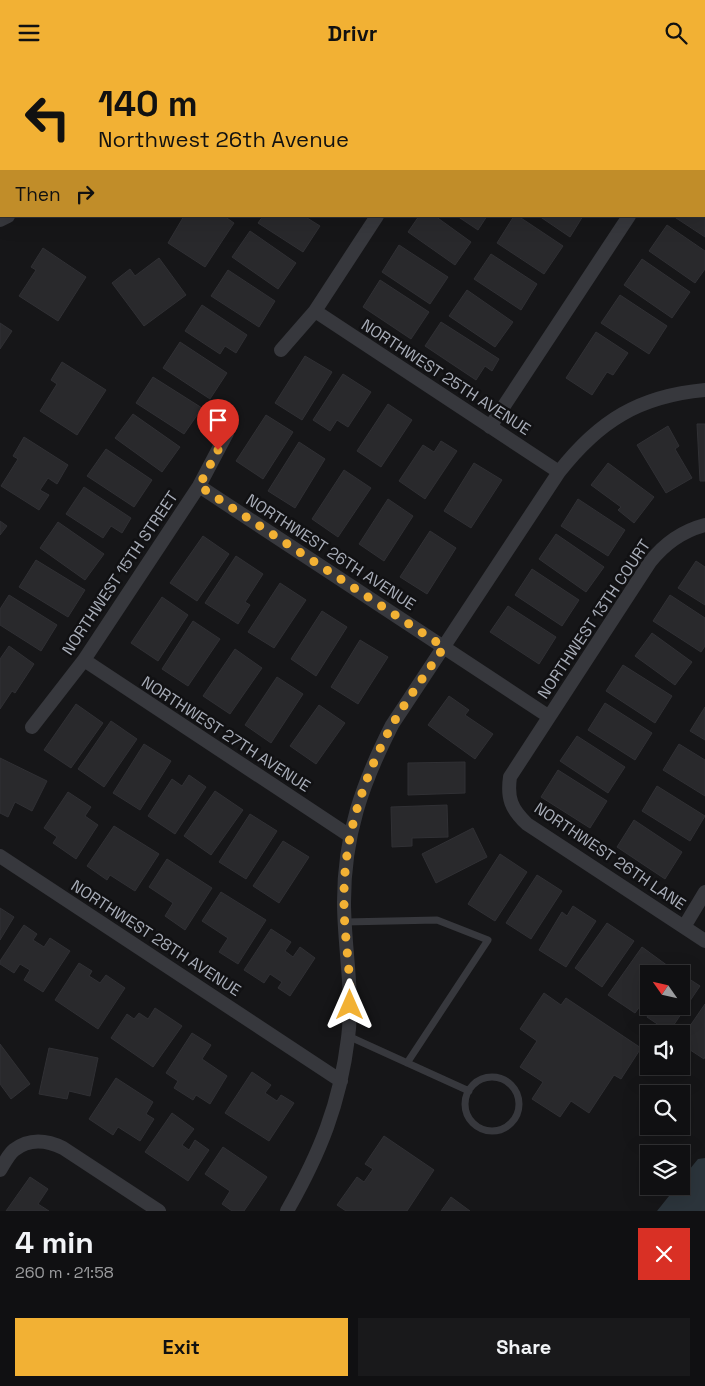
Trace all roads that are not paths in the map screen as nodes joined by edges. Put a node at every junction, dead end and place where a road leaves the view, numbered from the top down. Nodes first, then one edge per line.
1 (376, 217) edge
2 (628, 217) edge
3 (315, 311) junction
4 (281, 350) dead end
5 (705, 390) edge
6 (490, 427) junction
7 (227, 433) dead end
8 (559, 472) junction
9 (199, 486) junction
10 (705, 525) edge
11 (444, 647) junction
12 (84, 660) junction
13 (548, 716) junction
14 (32, 727) dead end
15 (350, 836) junction
16 (0, 857) edge
17 (705, 893) edge
18 (345, 922) junction
19 (684, 927) junction
20 (705, 941) edge
21 (348, 1036) junction
22 (407, 1063) junction
23 (341, 1081) junction
24 (469, 1091) junction
25 (0, 1170) edge
26 (159, 1211) edge
27 (287, 1211) edge

1 - 3 street
2 - 6 street
3 - 4 street
3 - 6 street, NORTHWEST 25TH AVENUE
5 - 8 street
6 - 8 street, NORTHWEST 25TH AVENUE
7 - 9 street, NORTHWEST 15TH STREET
8 - 11 street
9 - 11 street, NORTHWEST 26TH AVENUE
9 - 12 street, NORTHWEST 15TH STREET
10 - 13 street, NORTHWEST 13TH COURT
11 - 13 street
11 - 15 street
12 - 14 street, NORTHWEST 15TH STREET
12 - 15 street, NORTHWEST 27TH AVENUE
13 - 19 street, NORTHWEST 26TH LANE
15 - 18 street
16 - 23 street, NORTHWEST 28TH AVENUE
17 - 19 street
18 - 21 street
18 - 22 lane
19 - 20 street, NORTHWEST 26TH LANE
21 - 22 lane
21 - 23 street
22 - 24 lane
23 - 27 street
24 - 24 lane
25 - 26 street

